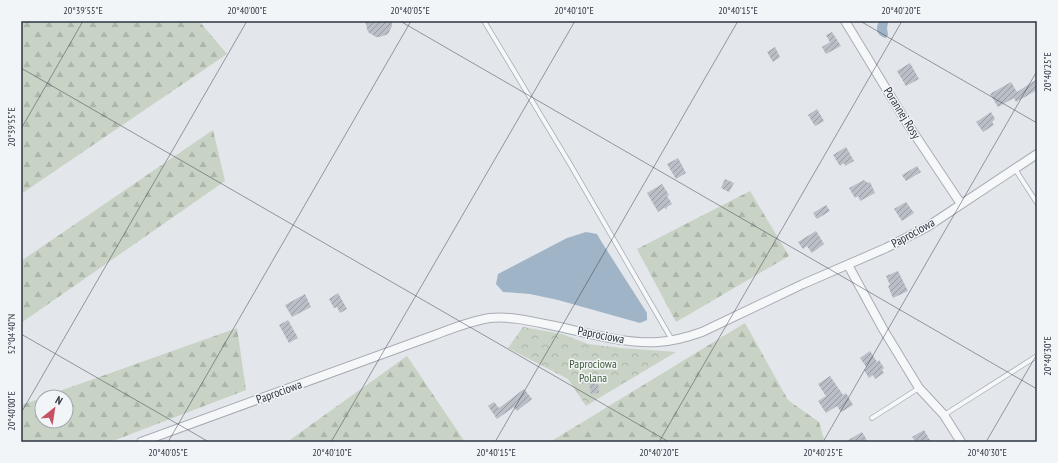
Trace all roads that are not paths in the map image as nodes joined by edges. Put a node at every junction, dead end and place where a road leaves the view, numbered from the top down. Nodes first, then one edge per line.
1 (484, 21) edge
2 (845, 21) edge
3 (1037, 154) edge
4 (1015, 168) junction
5 (1037, 203) edge
6 (961, 204) junction
7 (848, 265) junction
8 (672, 341) junction
9 (1037, 356) edge
10 (919, 388) junction
11 (944, 415) junction
12 (872, 418) dead end
13 (141, 442) edge
14 (961, 442) edge

1 - 8 lane
2 - 6 street, Porannej Rosy
3 - 4 street, Paprociowa
4 - 5 lane
4 - 6 street, Paprociowa
6 - 7 street, Paprociowa
7 - 8 street, Paprociowa
7 - 10 street
8 - 13 street, Paprociowa
9 - 11 lane
10 - 11 street
10 - 12 lane
11 - 14 street

